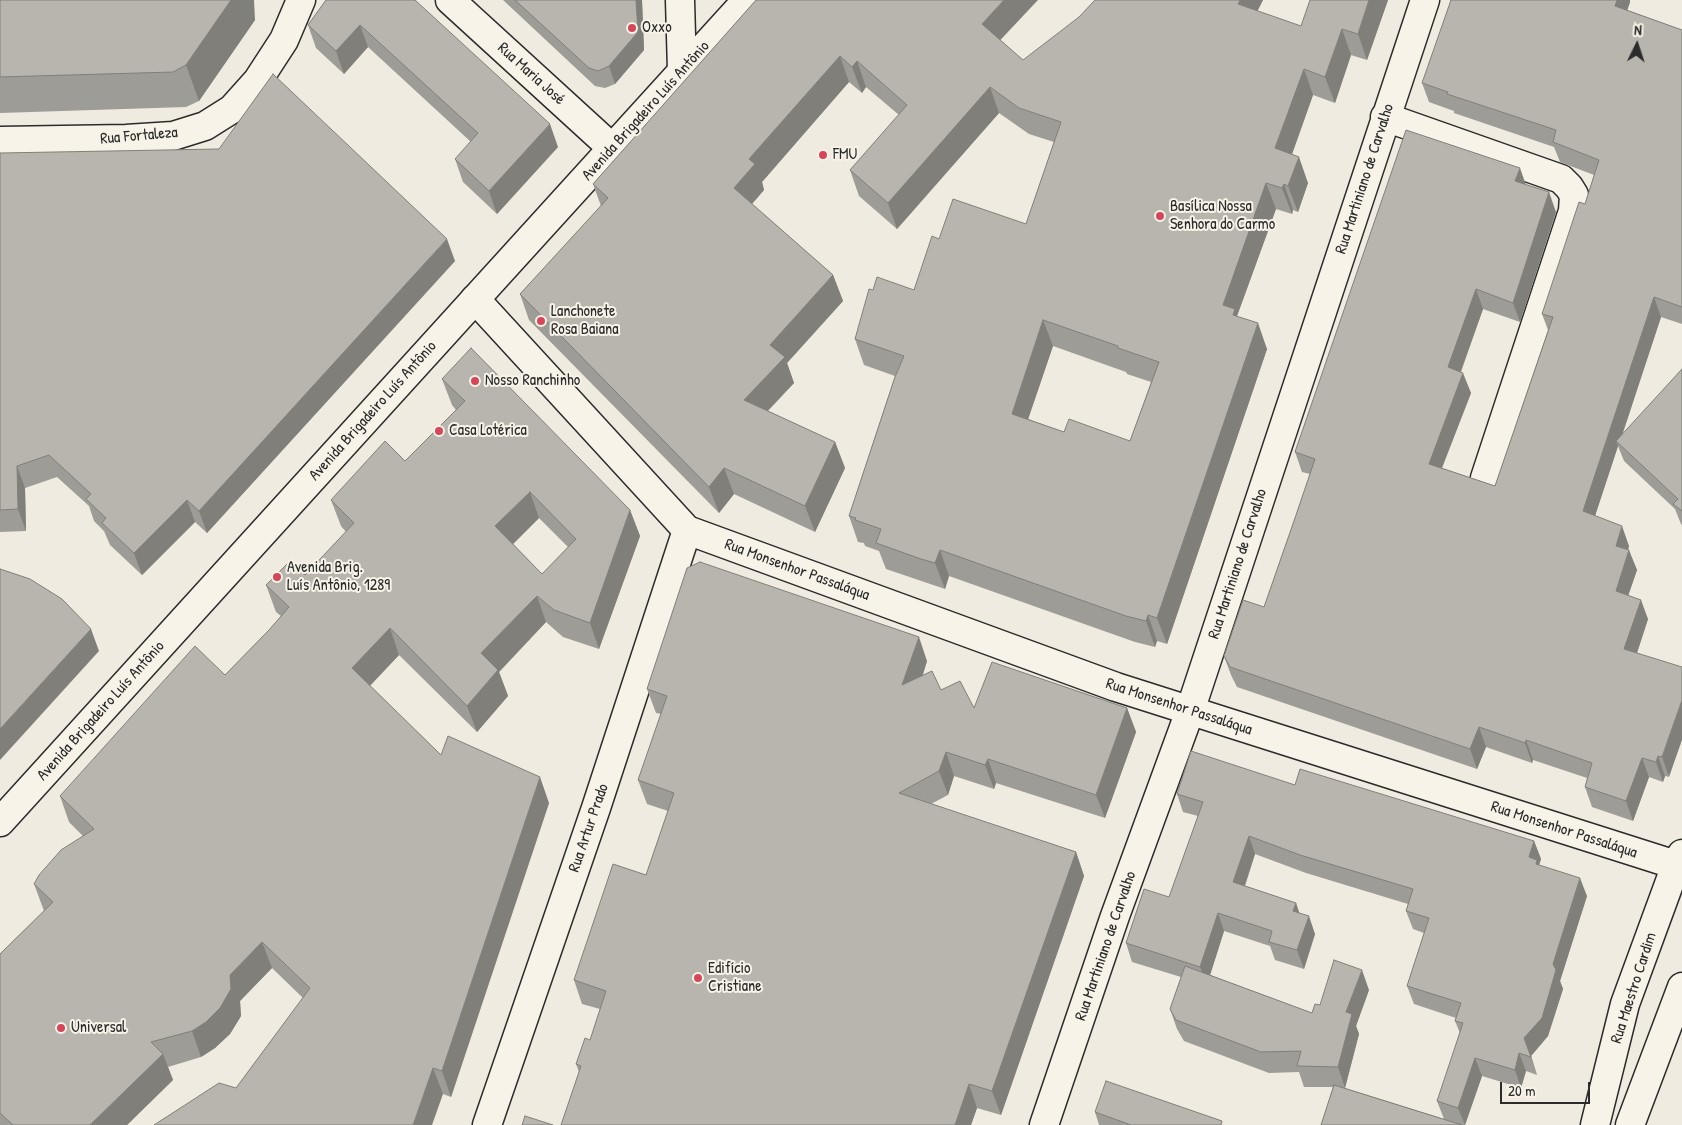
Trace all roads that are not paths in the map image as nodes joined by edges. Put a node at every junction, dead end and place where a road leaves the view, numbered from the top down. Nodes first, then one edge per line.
1 (301, 0) edge
2 (450, 0) edge
3 (680, 0) edge
4 (747, 0) edge
5 (1425, 0) edge
6 (682, 71) junction
7 (1385, 117) junction
8 (0, 141) edge
9 (612, 148) junction
10 (475, 298) junction
11 (1485, 478) dead end
12 (687, 530) junction
13 (1190, 711) junction
14 (0, 822) edge
15 (1679, 860) edge
16 (1682, 987) edge
17 (487, 1125) edge
18 (1044, 1125) edge
19 (1595, 1125) edge
20 (1630, 1125) edge

1 - 8 main road, Rua Fortaleza
2 - 9 main road, Rua Maria José
3 - 6 main road
4 - 6 main road, Avenida Brigadeiro Luís Antônio
5 - 7 main road, Rua Martiniano de Carvalho
6 - 9 main road, Avenida Brigadeiro Luís Antônio
7 - 11 main road
7 - 13 main road, Rua Martiniano de Carvalho
9 - 10 main road, Avenida Brigadeiro Luís Antônio
10 - 12 main road
10 - 14 main road, Avenida Brigadeiro Luís Antônio
12 - 13 main road, Rua Monsenhor Passaláqua
12 - 17 main road, Rua Artur Prado
13 - 15 main road, Rua Monsenhor Passaláqua
13 - 18 main road, Rua Martiniano de Carvalho
15 - 19 main road, Rua Maestro Cardim
16 - 20 main road

